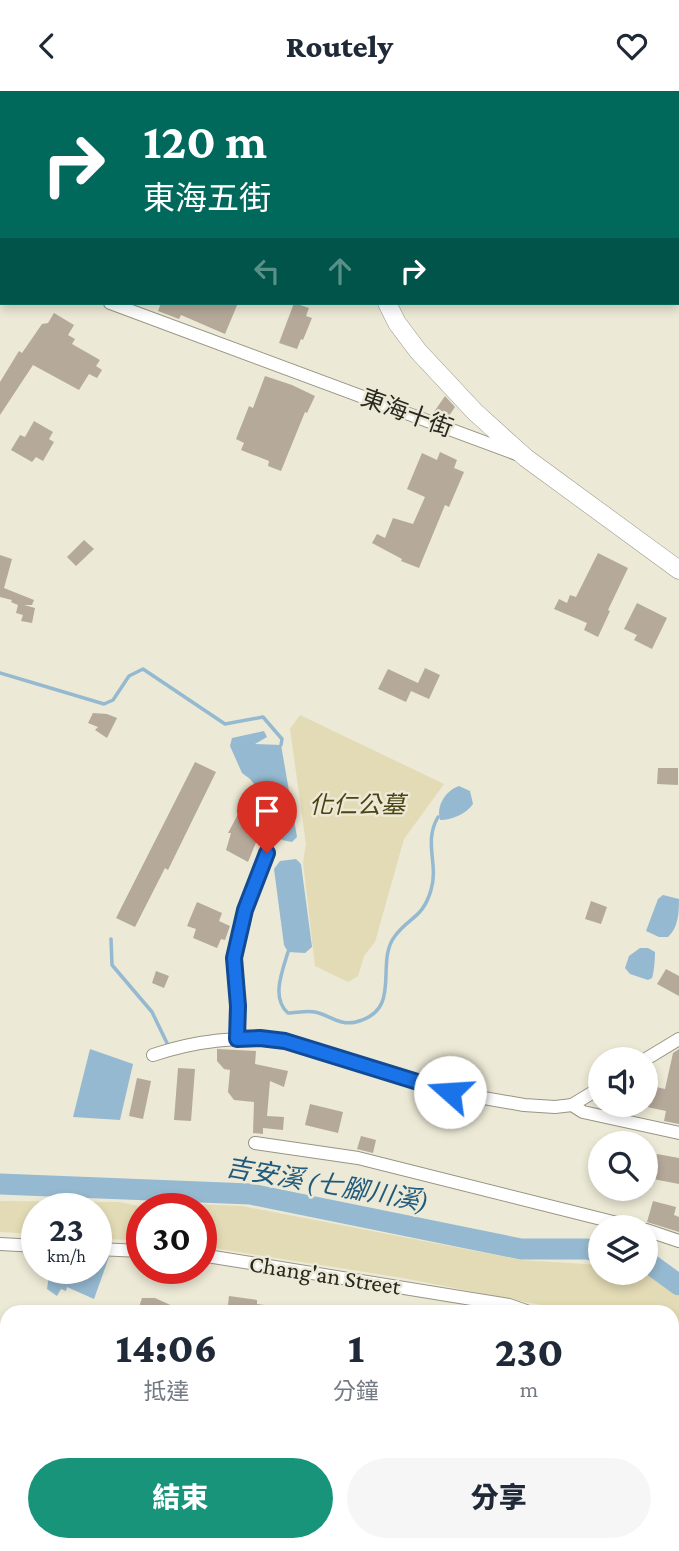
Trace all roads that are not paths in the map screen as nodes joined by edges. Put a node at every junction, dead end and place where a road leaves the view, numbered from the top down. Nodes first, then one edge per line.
1 (115, 305) edge
2 (388, 305) edge
3 (526, 458) junction
4 (679, 570) edge
5 (267, 853) dead end
6 (237, 1039) junction
7 (679, 1039) edge
8 (658, 1052) edge
9 (153, 1055) dead end
10 (588, 1095) edge
11 (572, 1105) junction
12 (679, 1133) edge
13 (255, 1143) dead end
14 (588, 1216) edge
15 (658, 1234) edge
16 (679, 1241) edge
17 (0, 1244) edge
18 (21, 1245) edge
19 (217, 1258) edge
20 (509, 1305) edge

1 - 3 street, 東海十街
2 - 3 street
3 - 4 street, 東海十街
5 - 6 street
6 - 9 street
6 - 11 street
7 - 8 street
10 - 11 street
11 - 12 street
13 - 14 street
15 - 16 street
17 - 18 street
19 - 20 street, Chang'an Street

